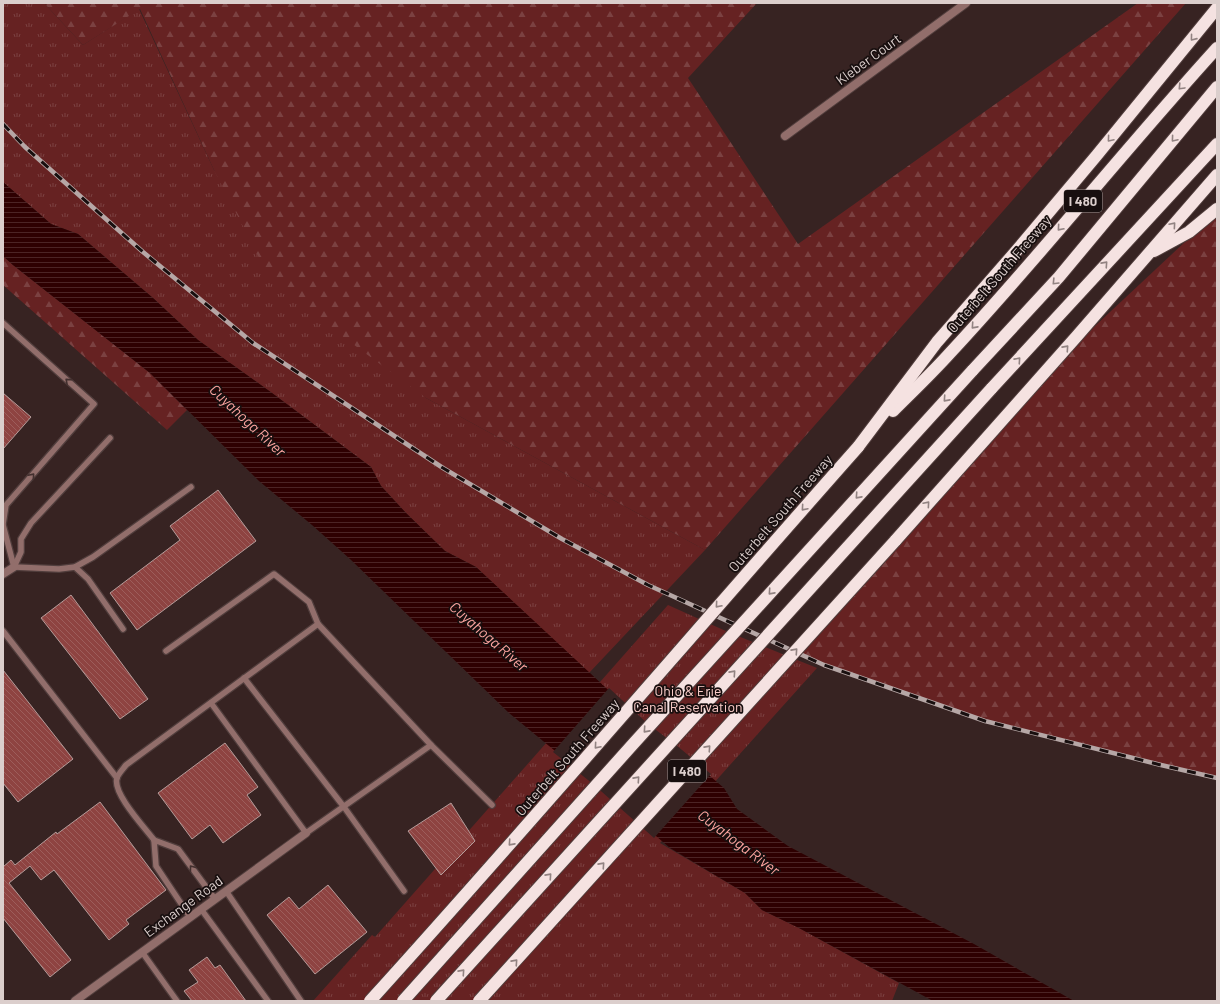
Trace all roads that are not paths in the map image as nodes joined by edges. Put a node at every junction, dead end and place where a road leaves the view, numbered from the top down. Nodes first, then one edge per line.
1 (966, 3) edge
2 (1217, 8) edge
3 (1217, 48) edge
4 (1217, 87) edge
5 (785, 136) dead end
6 (1217, 144) edge
7 (1217, 175) edge
8 (1217, 209) edge
9 (1147, 254) junction
10 (3, 323) edge
11 (110, 438) dead end
12 (858, 447) junction
13 (191, 487) dead end
14 (5, 504) edge
15 (3, 524) edge
16 (14, 567) junction
17 (75, 567) junction
18 (3, 574) edge
19 (318, 624) junction
20 (123, 629) dead end
21 (3, 631) edge
22 (166, 651) dead end
23 (244, 678) junction
24 (211, 703) junction
25 (431, 745) junction
26 (117, 778) junction
27 (492, 805) dead end
28 (344, 807) junction
29 (306, 833) junction
30 (154, 840) junction
31 (226, 891) junction
32 (404, 891) dead end
33 (215, 899) junction
34 (201, 909) junction
35 (190, 917) junction
36 (142, 952) junction
37 (75, 1001) edge
38 (176, 1001) edge
39 (268, 1001) edge
40 (301, 1001) edge
41 (370, 1001) edge
42 (403, 1001) edge
43 (436, 1001) edge
44 (479, 1001) edge

1 - 5 street, Kleber Court
2 -> 12 highway
3 -> 12 highway, Outerbelt South Freeway / I 480
4 -> 42 highway, bridge
43 -> 6 highway, bridge
9 -> 7 highway, I 480
8 - 9 highway
44 -> 9 highway, I 480, bridge
14 -> 10 lane
11 - 16 lane
12 -> 41 highway, Outerbelt South Freeway / I 480, bridge
13 - 17 lane
14 - 15 lane
15 - 16 lane
16 - 17 lane
16 - 18 street
17 - 20 lane
19 - 22 lane
19 - 23 lane
19 - 25 lane
21 - 26 lane
23 - 24 lane
23 - 28 lane
24 - 26 lane
24 - 29 lane
25 - 27 lane
25 - 28 lane
26 - 30 lane
28 - 29 lane
28 - 32 lane
29 - 31 street, Exchange Road
33 -> 30 lane
30 - 35 lane
31 - 33 street, Exchange Road
31 - 40 lane
33 - 34 street, Exchange Road
34 - 35 street, Exchange Road
34 - 39 lane
35 - 36 street, Exchange Road
36 - 37 street, Exchange Road
36 - 38 lane

